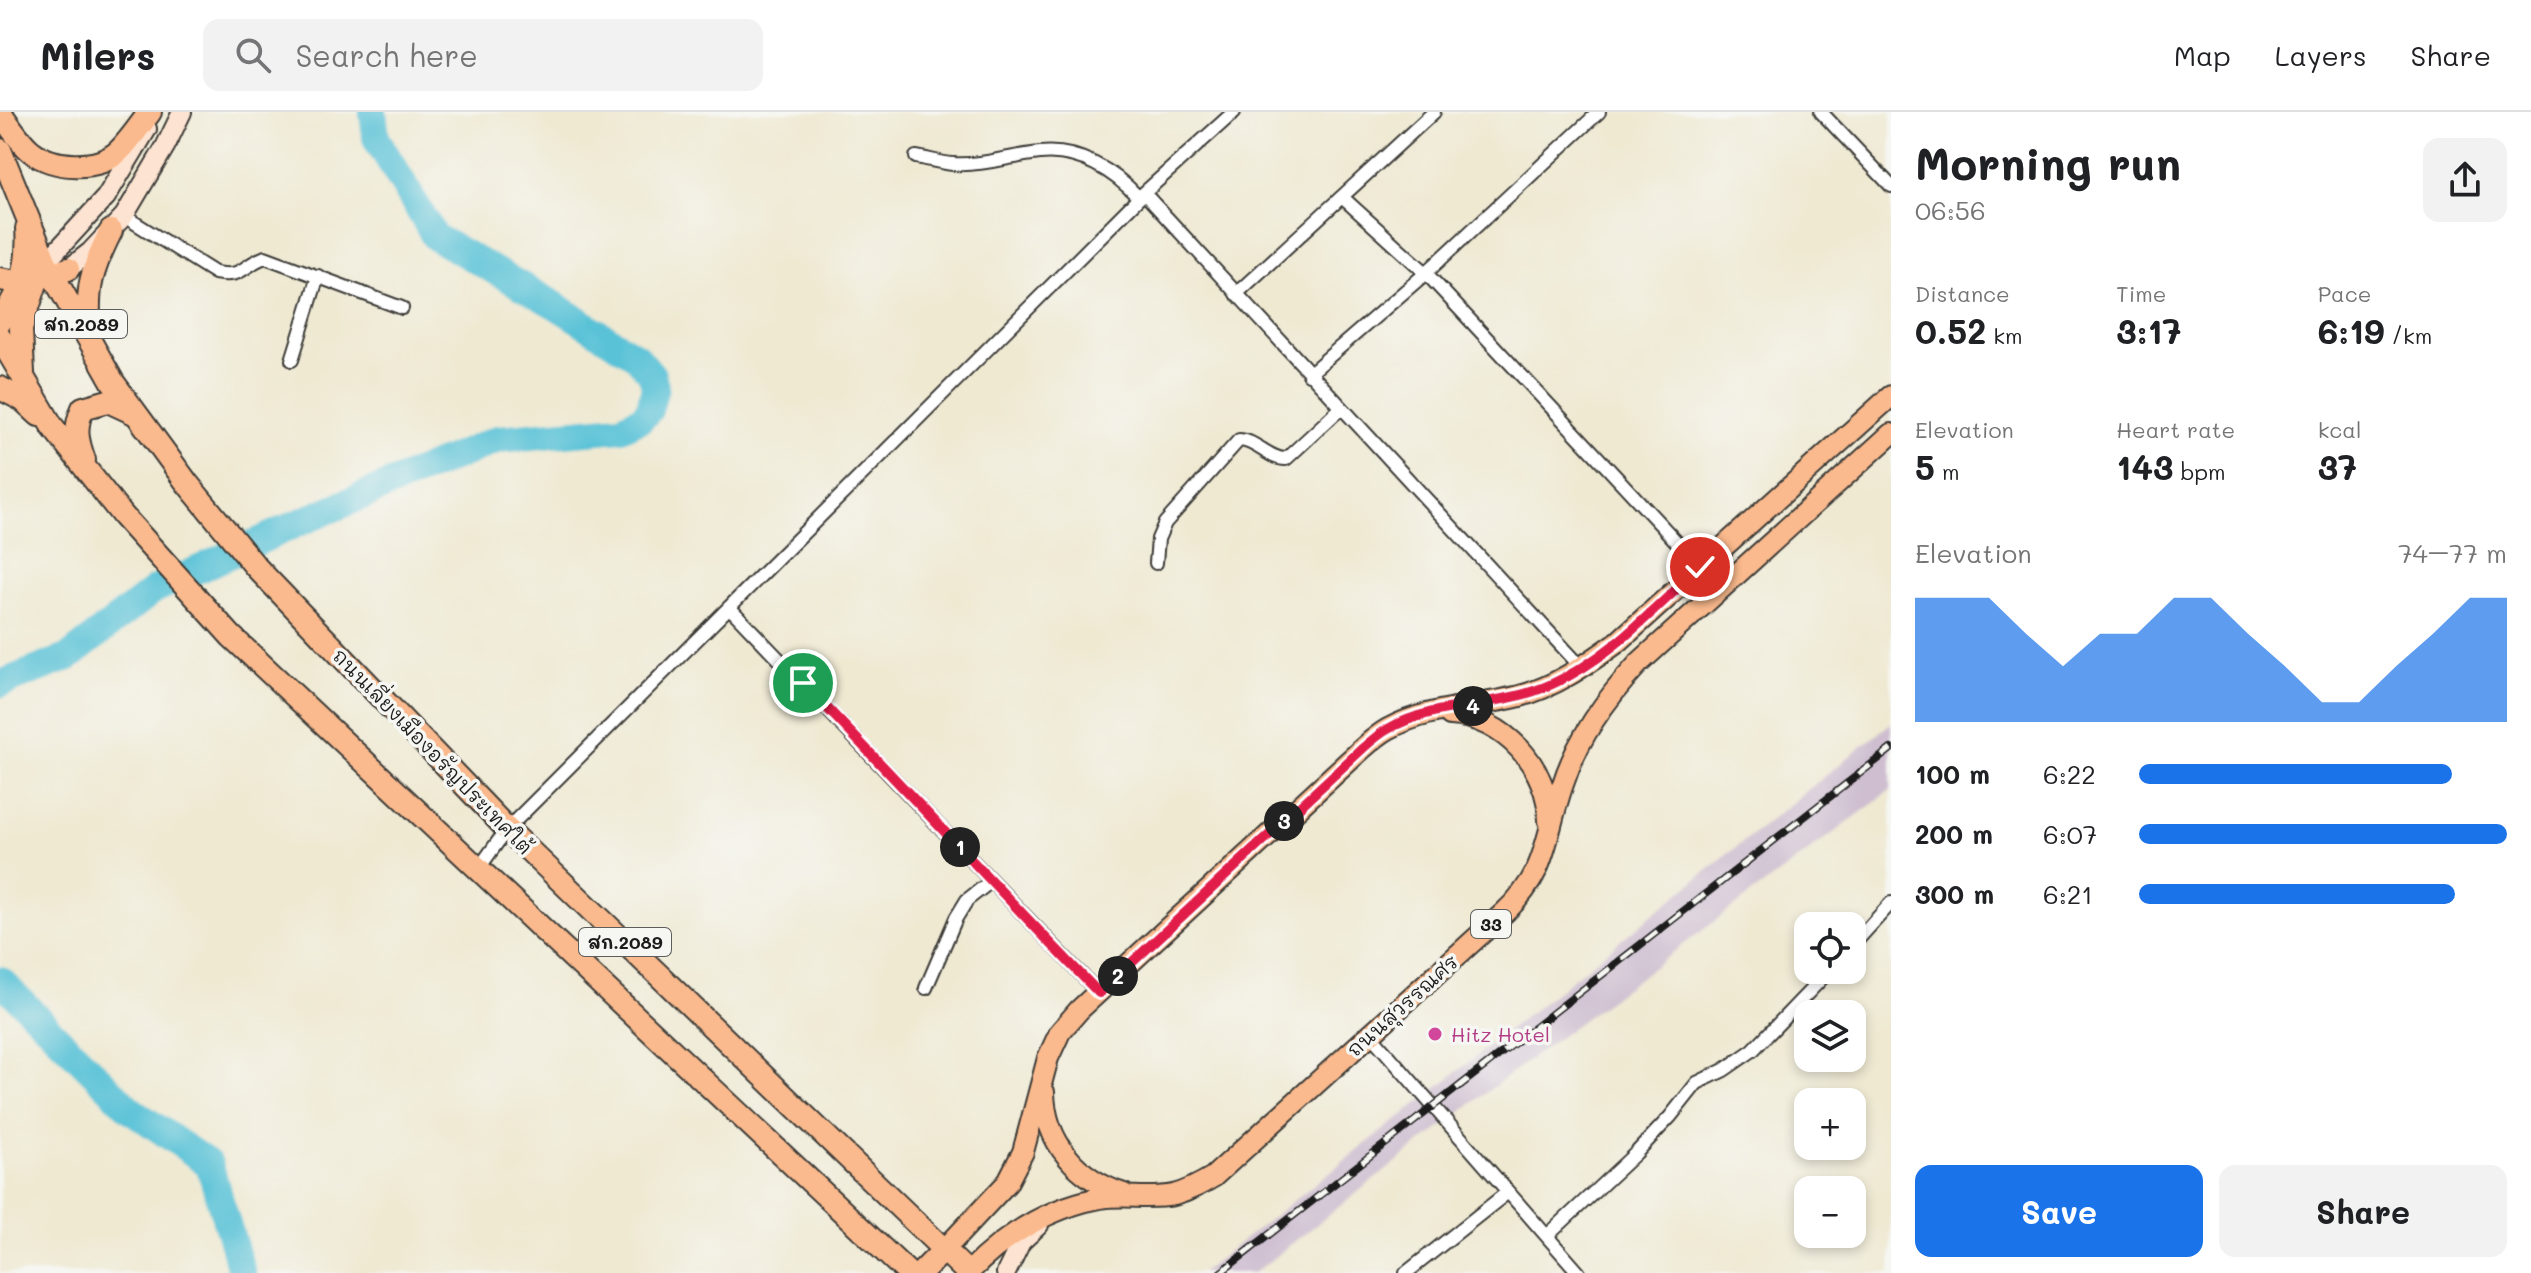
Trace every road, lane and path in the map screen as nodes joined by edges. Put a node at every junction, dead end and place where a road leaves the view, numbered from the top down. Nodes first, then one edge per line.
1 (0, 112) edge
2 (153, 112) edge
3 (182, 112) edge
4 (1234, 112) edge
5 (1434, 112) edge
6 (1599, 112) edge
7 (1821, 112) edge
8 (0, 150) edge
9 (916, 157) dead end
10 (1891, 186) edge
11 (1141, 196) junction
12 (1342, 197) junction
13 (25, 215) junction
14 (118, 223) junction
15 (1426, 273) junction
16 (318, 276) junction
17 (0, 279) edge
18 (28, 291) edge
19 (1236, 294) junction
20 (402, 308) dead end
21 (77, 317) junction
22 (0, 338) edge
23 (90, 341) junction
24 (292, 360) dead end
25 (1309, 374) junction
26 (24, 378) junction
27 (0, 388) edge
28 (1891, 396) edge
29 (1341, 408) junction
30 (134, 413) junction
31 (52, 426) junction
32 (1891, 434) edge
33 (89, 472) junction
34 (1156, 563) dead end
35 (1700, 567) junction
36 (729, 607) junction
37 (1582, 668) junction
38 (1426, 715) junction
39 (507, 829) junction
40 (1549, 831) junction
41 (479, 868) junction
42 (990, 882) junction
43 (1891, 903) edge
44 (1866, 931) edge
45 (1817, 984) edge
46 (926, 988) dead end
47 (1099, 993) junction
48 (1370, 1034) junction
49 (1044, 1079) junction
50 (1508, 1192) junction
51 (1132, 1196) junction
52 (1052, 1212) junction
53 (1547, 1236) junction
54 (945, 1249) junction
55 (908, 1273) edge
56 (921, 1273) edge
57 (968, 1273) edge
58 (1006, 1273) edge
59 (1406, 1273) edge
60 (1579, 1273) edge

1 - 2 highway
2 - 18 main road
3 - 14 main road
4 - 11 street
5 - 12 street
6 - 15 street
7 - 10 street
8 - 13 highway, ถนนเลี่ยงเมืองอรัญประเทศใต้ / สก.2089
9 - 11 street
11 - 19 street
11 - 36 street
12 - 15 street
12 - 19 street
13 - 18 highway, ถนนเลี่ยงเมืองอรัญประเทศใต้ / สก.2089
13 - 18 highway
14 - 16 street
14 - 18 main road
14 - 23 highway
15 - 25 street
15 - 35 street
16 - 20 street
16 - 24 street
17 - 18 highway
18 - 21 highway, ถนนเลี่ยงเมืองอรัญประเทศใต้ / สก.2089
18 - 21 highway
18 - 26 highway
19 - 25 street
21 - 23 highway, ถนนเลี่ยงเมืองอรัญประเทศใต้ / สก.2089
22 - 26 highway, สก.2089
23 - 30 highway, ถนนเลี่ยงเมืองอรัญประเทศใต้ / สก.2089
25 - 29 street
26 - 31 highway, สก.2089
27 - 31 highway
28 - 35 main road
29 - 34 street
29 - 37 street
30 - 33 highway
30 - 39 highway, ถนนเลี่ยงเมืองอรัญประเทศใต้ / สก.2089
31 - 33 highway, สก.2089
32 - 40 main road, ถนนสุวรรณศร / 33
33 - 41 highway, สก.2089
35 - 37 main road
36 - 39 street
36 - 42 street
37 - 38 main road
38 - 40 main road
38 - 47 main road
39 - 41 street
39 - 54 highway, ถนนเลี่ยงเมืองอรัญประเทศใต้ / สก.2089
40 - 48 main road, ถนนสุวรรณศร / 33
41 - 55 highway, สก.2089
42 - 46 street
42 - 47 street
43 - 44 street
45 - 53 street
47 - 49 main road
48 - 50 street
48 - 51 main road, ถนนสุวรรณศร / 33
49 - 51 main road
49 - 54 main road
50 - 53 street
50 - 59 street
51 - 52 main road, ถนนสุวรรณศร / 33
52 - 57 main road, ถนนสุวรรณศร / 33
52 - 58 main road
53 - 60 street
54 - 56 highway
54 - 57 highway, ถนนเลี่ยงเมืองอรัญประเทศใต้ / สก.2089

